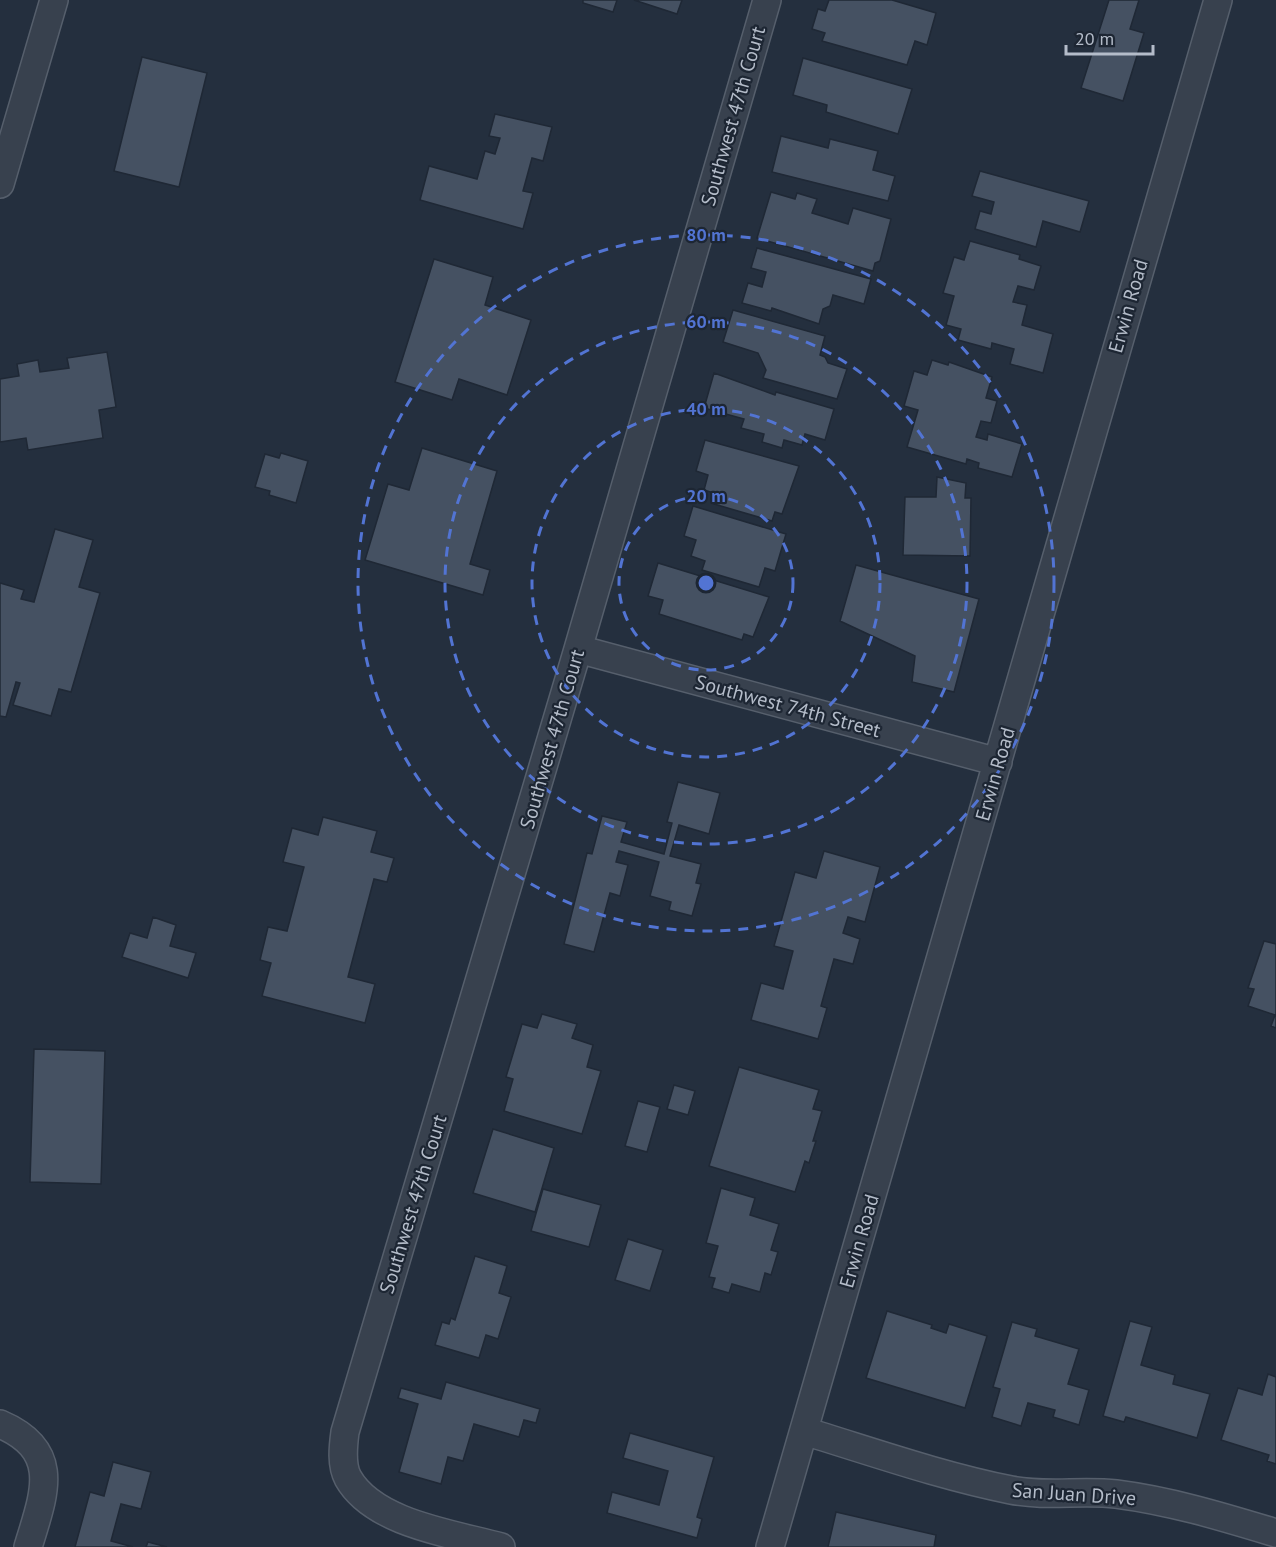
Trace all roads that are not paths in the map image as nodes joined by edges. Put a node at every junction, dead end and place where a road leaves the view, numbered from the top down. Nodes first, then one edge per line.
1 (54, 0) edge
2 (766, 0) edge
3 (1218, 0) edge
4 (0, 184) edge
5 (578, 649) junction
6 (998, 762) junction
7 (0, 1424) edge
8 (804, 1431) junction
9 (1276, 1533) edge
10 (28, 1547) edge
11 (501, 1547) edge
12 (770, 1547) edge

1 - 4 street
2 - 5 street, Southwest 47th Court
3 - 6 street, Erwin Road
5 - 6 street, Southwest 74th Street
5 - 11 street, Southwest 47th Court
6 - 8 street, Erwin Road
7 - 10 street
8 - 9 street, San Juan Drive
8 - 12 street, Erwin Road

